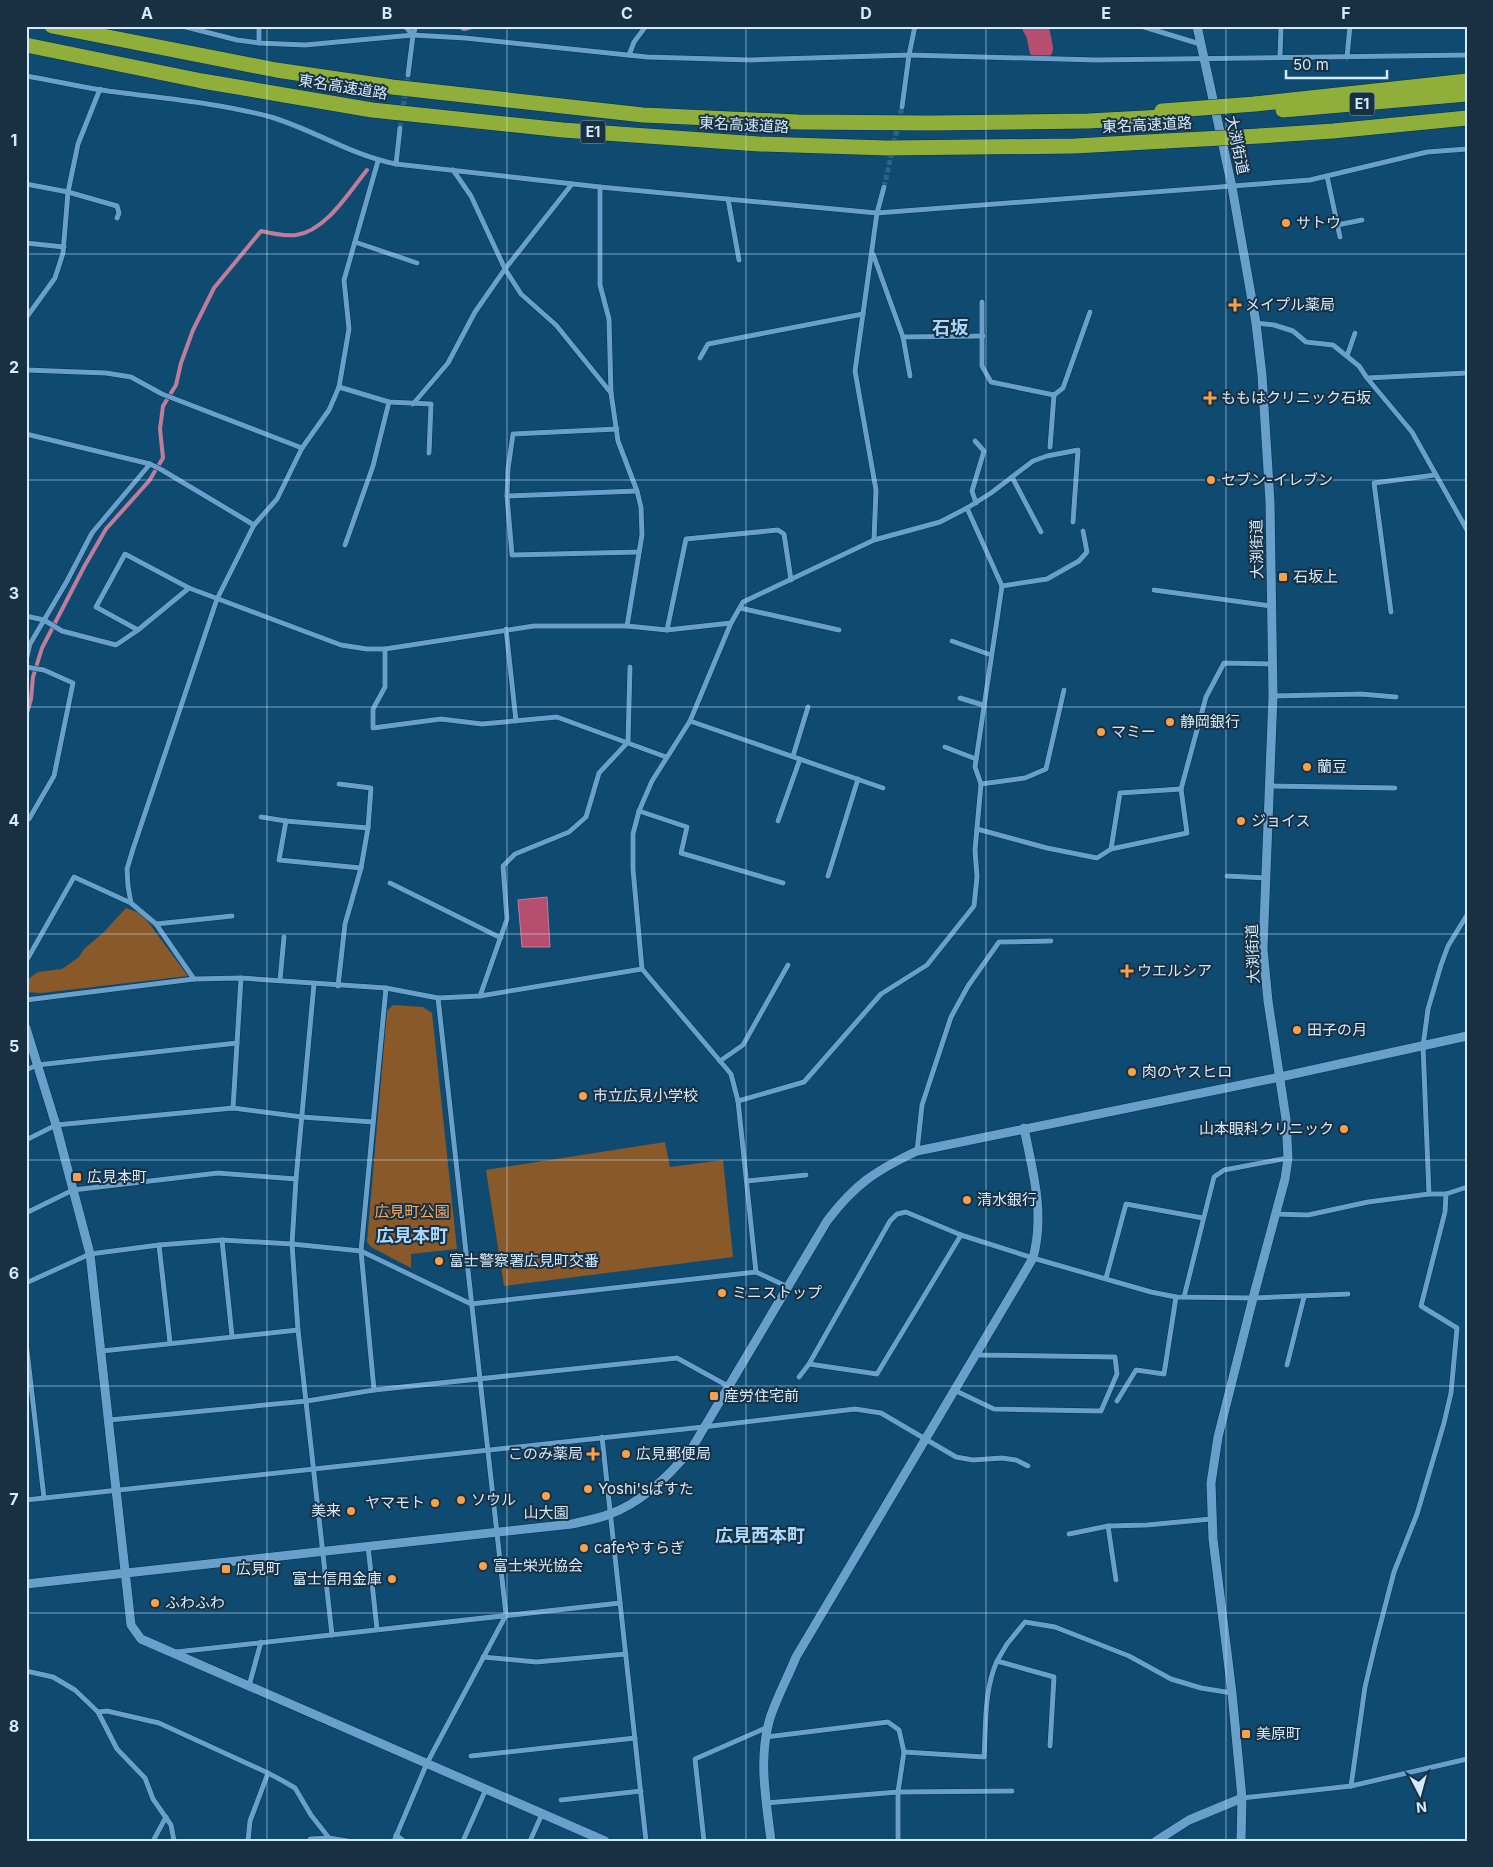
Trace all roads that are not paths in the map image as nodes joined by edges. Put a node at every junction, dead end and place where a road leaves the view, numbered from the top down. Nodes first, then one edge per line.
1 (52, 26) edge
2 (182, 26) edge
3 (259, 26) edge
4 (405, 26) edge
5 (416, 26) edge
6 (646, 26) edge
7 (915, 26) edge
8 (1141, 26) edge
9 (1196, 26) edge
10 (1281, 26) edge
11 (1350, 26) edge
12 (412, 35) junction
13 (259, 43) junction
14 (1200, 44) junction
15 (26, 45) edge
16 (1467, 54) edge
17 (629, 55) junction
18 (909, 55) junction
19 (1280, 57) junction
20 (1347, 57) junction
21 (1204, 58) junction
22 (408, 75) tunnel mouth
23 (26, 76) edge
24 (1467, 81) edge
25 (100, 89) junction
26 (1467, 94) edge
27 (902, 107) tunnel mouth
28 (1256, 108) junction
29 (1467, 118) edge
30 (400, 128) tunnel mouth
31 (1467, 149) edge
32 (378, 161) junction
33 (396, 164) junction
34 (453, 170) junction
35 (1327, 176) junction
36 (26, 184) edge
37 (572, 184) junction
38 (600, 187) junction
39 (884, 187) tunnel mouth
40 (1232, 187) junction
41 (68, 192) junction
42 (728, 199) junction
43 (877, 212) junction
44 (117, 218) dead end
45 (1362, 220) dead end
46 (1337, 225) junction
47 (1340, 237) dead end
48 (354, 242) junction
49 (26, 243) edge
50 (64, 247) junction
51 (872, 251) junction
52 (738, 260) dead end
53 (417, 263) dead end
54 (505, 269) junction
55 (982, 302) dead end
56 (1090, 312) dead end
57 (863, 314) junction
58 (26, 318) edge
59 (1256, 323) junction
60 (1356, 333) dead end
61 (982, 336) junction
62 (903, 337) junction
63 (1347, 356) junction
64 (700, 358) dead end
65 (26, 370) edge
66 (1467, 373) edge
67 (910, 376) dead end
68 (1367, 378) junction
69 (339, 387) junction
70 (611, 393) junction
71 (1054, 395) junction
72 (389, 402) junction
73 (413, 404) junction
74 (617, 429) junction
75 (26, 434) edge
76 (975, 441) dead end
77 (1050, 447) dead end
78 (302, 448) junction
79 (429, 453) dead end
80 (152, 465) junction
81 (1435, 475) junction
82 (1012, 478) junction
83 (637, 491) junction
84 (507, 496) junction
85 (976, 503) junction
86 (967, 508) junction
87 (1073, 522) dead end
88 (254, 525) junction
89 (1083, 530) dead end
90 (1467, 530) edge
91 (1042, 532) dead end
92 (874, 540) junction
93 (345, 545) dead end
94 (639, 552) junction
95 (791, 580) junction
96 (1002, 586) junction
97 (189, 588) junction
98 (1154, 590) dead end
99 (218, 599) junction
100 (1271, 606) junction
101 (740, 608) junction
102 (1391, 612) dead end
103 (26, 616) edge
104 (44, 620) junction
105 (731, 623) junction
106 (627, 626) junction
107 (506, 629) junction
108 (138, 630) junction
109 (667, 630) junction
110 (839, 630) dead end
111 (952, 640) dead end
112 (385, 648) junction
113 (991, 655) junction
114 (26, 661) edge
115 (1273, 664) junction
116 (26, 667) edge
117 (630, 667) dead end
118 (1064, 690) dead end
119 (1273, 696) junction
120 (1396, 697) dead end
121 (960, 698) dead end
122 (983, 705) junction
123 (808, 707) dead end
124 (516, 721) junction
125 (690, 721) junction
126 (628, 742) junction
127 (945, 747) dead end
128 (793, 756) junction
129 (666, 757) junction
130 (800, 759) junction
131 (976, 760) junction
132 (858, 779) junction
133 (339, 784) dead end
134 (981, 784) junction
135 (1270, 786) junction
136 (883, 788) dead end
137 (1395, 788) dead end
138 (1181, 789) junction
139 (639, 811) junction
140 (261, 817) dead end
141 (29, 819) dead end
142 (286, 821) junction
143 (778, 821) dead end
144 (368, 828) junction
145 (977, 829) junction
146 (1111, 849) junction
147 (361, 868) junction
148 (828, 876) dead end
149 (1227, 876) dead end
150 (1266, 878) junction
151 (390, 883) dead end
152 (783, 883) dead end
153 (131, 903) junction
154 (1467, 915) edge
155 (232, 916) dead end
156 (156, 924) junction
157 (284, 937) dead end
158 (501, 938) junction
159 (1051, 941) dead end
160 (28, 958) dead end
161 (788, 965) dead end
162 (642, 969) junction
163 (241, 978) junction
164 (194, 979) junction
165 (280, 980) junction
166 (314, 984) junction
167 (338, 986) junction
168 (386, 988) junction
169 (480, 996) junction
170 (438, 998) junction
171 (26, 1000) edge
172 (26, 1028) edge
173 (1467, 1036) edge
174 (237, 1043) junction
175 (1423, 1046) junction
176 (720, 1061) junction
177 (37, 1065) junction
178 (26, 1070) edge
179 (1280, 1077) junction
180 (738, 1101) junction
181 (233, 1108) junction
182 (302, 1117) junction
183 (373, 1122) junction
184 (56, 1125) junction
185 (1024, 1128) junction
186 (26, 1140) edge
187 (917, 1151) junction
188 (1288, 1158) junction
189 (806, 1175) dead end
190 (296, 1179) junction
191 (747, 1181) junction
192 (1467, 1187) edge
193 (73, 1190) junction
194 (1429, 1194) junction
195 (1446, 1194) junction
196 (26, 1212) edge
197 (1275, 1214) junction
198 (1203, 1218) junction
199 (961, 1234) junction
200 (222, 1240) junction
201 (292, 1244) junction
202 (159, 1245) junction
203 (361, 1251) junction
204 (90, 1254) junction
205 (1033, 1258) junction
206 (756, 1272) junction
207 (1106, 1278) junction
208 (26, 1284) edge
209 (788, 1288) junction
210 (1348, 1294) dead end
211 (1176, 1297) junction
212 (1184, 1297) junction
213 (1304, 1297) junction
214 (1252, 1298) junction
215 (471, 1304) junction
216 (298, 1330) junction
217 (232, 1336) junction
218 (26, 1342) edge
219 (170, 1343) junction
220 (102, 1351) junction
221 (975, 1355) junction
222 (27, 1361) edge
223 (809, 1364) junction
224 (1287, 1365) dead end
225 (799, 1377) dead end
226 (480, 1379) junction
227 (728, 1386) junction
228 (374, 1390) junction
229 (954, 1390) junction
230 (307, 1401) junction
231 (1117, 1401) dead end
232 (109, 1420) junction
233 (703, 1428) junction
234 (602, 1437) junction
235 (926, 1439) junction
236 (488, 1450) junction
237 (1028, 1466) dead end
238 (314, 1469) junction
239 (117, 1491) junction
240 (44, 1498) junction
241 (26, 1500) edge
242 (611, 1514) junction
243 (1211, 1519) junction
244 (1108, 1526) junction
245 (496, 1533) junction
246 (1069, 1534) dead end
247 (368, 1546) junction
248 (324, 1551) junction
249 (126, 1574) junction
250 (1116, 1580) dead end
251 (26, 1584) edge
252 (620, 1603) junction
253 (506, 1615) junction
254 (377, 1629) junction
255 (332, 1634) junction
256 (261, 1642) junction
257 (170, 1653) junction
258 (626, 1654) junction
259 (483, 1658) junction
260 (998, 1661) junction
261 (26, 1671) edge
262 (250, 1686) junction
263 (1232, 1693) junction
264 (98, 1712) junction
265 (768, 1727) junction
266 (766, 1737) junction
267 (635, 1738) junction
268 (1050, 1746) dead end
269 (904, 1752) junction
270 (471, 1756) dead end
271 (1467, 1759) edge
272 (427, 1763) junction
273 (268, 1772) junction
274 (1351, 1786) junction
275 (486, 1789) junction
276 (641, 1791) junction
277 (898, 1792) junction
278 (1012, 1792) dead end
279 (1242, 1798) junction
280 (561, 1800) dead end
281 (766, 1803) junction
282 (542, 1814) junction
283 (166, 1817) junction
284 (329, 1838) junction
285 (395, 1838) edge
286 (595, 1839) edge
287 (154, 1841) edge
288 (174, 1841) edge
289 (248, 1841) edge
290 (310, 1841) edge
291 (347, 1841) edge
292 (404, 1841) edge
293 (463, 1841) edge
294 (530, 1841) edge
295 (605, 1841) edge
296 (646, 1841) edge
297 (704, 1841) edge
298 (771, 1841) edge
299 (898, 1841) edge
300 (1156, 1841) edge
301 (1241, 1841) edge

1 - 28 highway, 東名高速道路 / E1, bridge
2 - 13 street
3 - 13 street
4 - 12 street
5 - 12 street
6 - 17 street
7 - 18 street
8 - 14 street
9 - 14 street, 大渕街道
10 - 19 street
11 - 20 street
12 - 13 street
12 - 17 street
12 - 22 street
14 - 21 street, 大渕街道
15 - 29 highway, 東名高速道路 / E1, bridge
16 - 20 street
17 - 18 street
18 - 21 street
18 - 27 street
19 - 20 street
19 - 21 street
21 - 40 street, 大渕街道
23 - 25 street
24 - 28 highway
25 - 32 street
25 - 41 street
26 - 28 highway, E1
30 - 33 street
31 - 35 street
32 - 33 street
32 - 48 street
33 - 34 street
34 - 37 street
34 - 54 street
35 - 40 street
35 - 46 street
36 - 41 street
37 - 38 street
37 - 54 street
38 - 42 street
38 - 70 street
39 - 43 street
40 - 43 street
40 - 59 street, 大渕街道
41 - 44 street
41 - 50 street
42 - 43 street
42 - 52 street
43 - 51 street
45 - 46 street
46 - 47 street
48 - 53 street
48 - 69 street
49 - 50 street
50 - 58 street
51 - 57 street
51 - 62 street
54 - 70 street
54 - 73 street
55 - 61 street
56 - 71 street
57 - 64 street
57 - 92 street
59 - 63 street
59 - 100 street, 大渕街道
60 - 63 street
61 - 62 street
61 - 71 street
62 - 67 street
63 - 68 street
65 - 78 street
66 - 68 street
68 - 81 street
69 - 72 street
69 - 78 street
70 - 74 street
71 - 77 street
72 - 73 street
72 - 93 street
73 - 79 street
74 - 83 street
74 - 84 street
75 - 80 street
76 - 85 street
78 - 88 street
80 - 88 street
80 - 104 street
81 - 90 street
81 - 102 street
82 - 85 street
82 - 87 street
82 - 91 street
83 - 84 street
83 - 94 street
84 - 94 street
85 - 86 street
86 - 92 street
86 - 96 street
88 - 99 street
89 - 96 street
92 - 95 street
94 - 106 street
95 - 101 street
95 - 109 street
96 - 113 street
97 - 99 street
97 - 108 street
97 - 108 street
98 - 100 street
99 - 112 street
99 - 153 street
100 - 115 street, 大渕街道
101 - 105 street
101 - 110 street
103 - 104 street
104 - 108 street
104 - 114 street
105 - 109 street
105 - 125 street
106 - 107 street
106 - 109 street
107 - 112 street
107 - 124 street
111 - 113 street
112 - 124 street
113 - 122 street
115 - 119 street, 大渕街道
115 - 138 street
116 - 141 street
117 - 126 street
118 - 134 street
119 - 120 street
119 - 135 street, 大渕街道
121 - 122 street
122 - 131 street
123 - 128 street
124 - 126 street
125 - 128 street
125 - 129 street
126 - 129 street
126 - 158 street
127 - 131 street
128 - 130 street
129 - 139 street
130 - 132 street
130 - 143 street
131 - 134 street
132 - 136 street
132 - 148 street
133 - 144 street
134 - 145 street
135 - 137 street
135 - 150 street, 大渕街道
138 - 146 street
138 - 146 street
139 - 152 street
139 - 162 street
140 - 142 street
142 - 144 street
142 - 147 street
144 - 147 street
145 - 146 street
145 - 180 street
147 - 167 street
149 - 150 street
150 - 179 street, 大渕街道
151 - 158 street
153 - 156 street
153 - 160 street
154 - 175 street
155 - 156 street
156 - 164 street
157 - 165 street
158 - 169 street
159 - 187 street
161 - 176 street
162 - 169 street
162 - 176 street
163 - 164 street
163 - 165 street
163 - 174 street
164 - 171 street
165 - 166 street
166 - 167 street
166 - 182 street
167 - 168 street
168 - 170 street
168 - 183 street
169 - 170 street
170 - 215 street
172 - 177 street
173 - 175 street
174 - 177 street
174 - 181 street
175 - 179 street
175 - 194 street
176 - 180 street
177 - 178 street
177 - 184 street
179 - 185 street
179 - 188 street, 大渕街道
180 - 191 street
181 - 182 street
181 - 184 street
182 - 183 street
182 - 190 street
183 - 203 street
184 - 186 street
184 - 193 street
185 - 187 street
185 - 205 street
187 - 209 street
188 - 197 street, 大渕街道
188 - 198 street
189 - 191 street
190 - 193 street
190 - 201 street
191 - 206 street
192 - 195 street
193 - 196 street
193 - 204 street
194 - 195 street
194 - 197 street
195 - 274 street
197 - 214 street, 大渕街道
198 - 207 street
198 - 212 street
199 - 205 street
199 - 223 street
199 - 223 street
200 - 201 street
200 - 202 street
200 - 217 street
201 - 203 street
201 - 216 street
202 - 204 street
202 - 219 street
203 - 215 street
203 - 228 street
204 - 208 street
204 - 220 street
205 - 207 street
205 - 221 street
206 - 209 street
206 - 215 street
207 - 211 street
209 - 227 street
210 - 213 street
211 - 212 street
211 - 231 street
212 - 214 street
213 - 214 street
213 - 224 street
214 - 243 street, 大渕街道
215 - 226 street
216 - 217 street
216 - 230 street
217 - 219 street
218 - 222 street
219 - 220 street
220 - 232 street
221 - 229 street
221 - 229 street
222 - 240 street
223 - 225 street
226 - 227 street
226 - 228 street
226 - 236 street
227 - 233 street
228 - 230 street
229 - 235 street
230 - 232 street
230 - 238 street
232 - 239 street
233 - 234 street
233 - 235 street
233 - 242 street
234 - 236 street
234 - 242 street
235 - 237 street
235 - 265 street
236 - 238 street
236 - 245 street
238 - 239 street
238 - 248 street
239 - 240 street
239 - 249 street
240 - 241 street
242 - 245 street
242 - 252 street
243 - 244 street
243 - 263 street, 大渕街道
244 - 246 street
244 - 250 street
245 - 247 street
245 - 253 street
247 - 248 street
247 - 254 street
248 - 249 street
248 - 255 street
249 - 251 street
249 - 257 street
252 - 253 street
252 - 258 street
253 - 254 street
253 - 259 street
254 - 255 street
255 - 256 street
256 - 257 street
256 - 262 street
257 - 262 street
258 - 259 street
258 - 267 street
259 - 272 street
260 - 263 street
260 - 268 street
260 - 269 street
261 - 264 street
262 - 272 street
263 - 279 street, 大渕街道
264 - 273 street
264 - 283 street
265 - 266 street
265 - 297 street
266 - 269 street
266 - 281 street
267 - 270 street
267 - 276 street
269 - 277 street
271 - 274 street
272 - 275 street
272 - 285 street
273 - 284 street
273 - 289 street
274 - 279 street
275 - 282 street
275 - 293 street
276 - 280 street
276 - 296 street
277 - 278 street
277 - 281 street
277 - 299 street
279 - 300 street
279 - 301 street, 大渕街道
281 - 298 street
282 - 286 street
282 - 294 street
283 - 287 street
283 - 288 street
284 - 290 street
284 - 291 street
285 - 292 street
286 - 295 street

